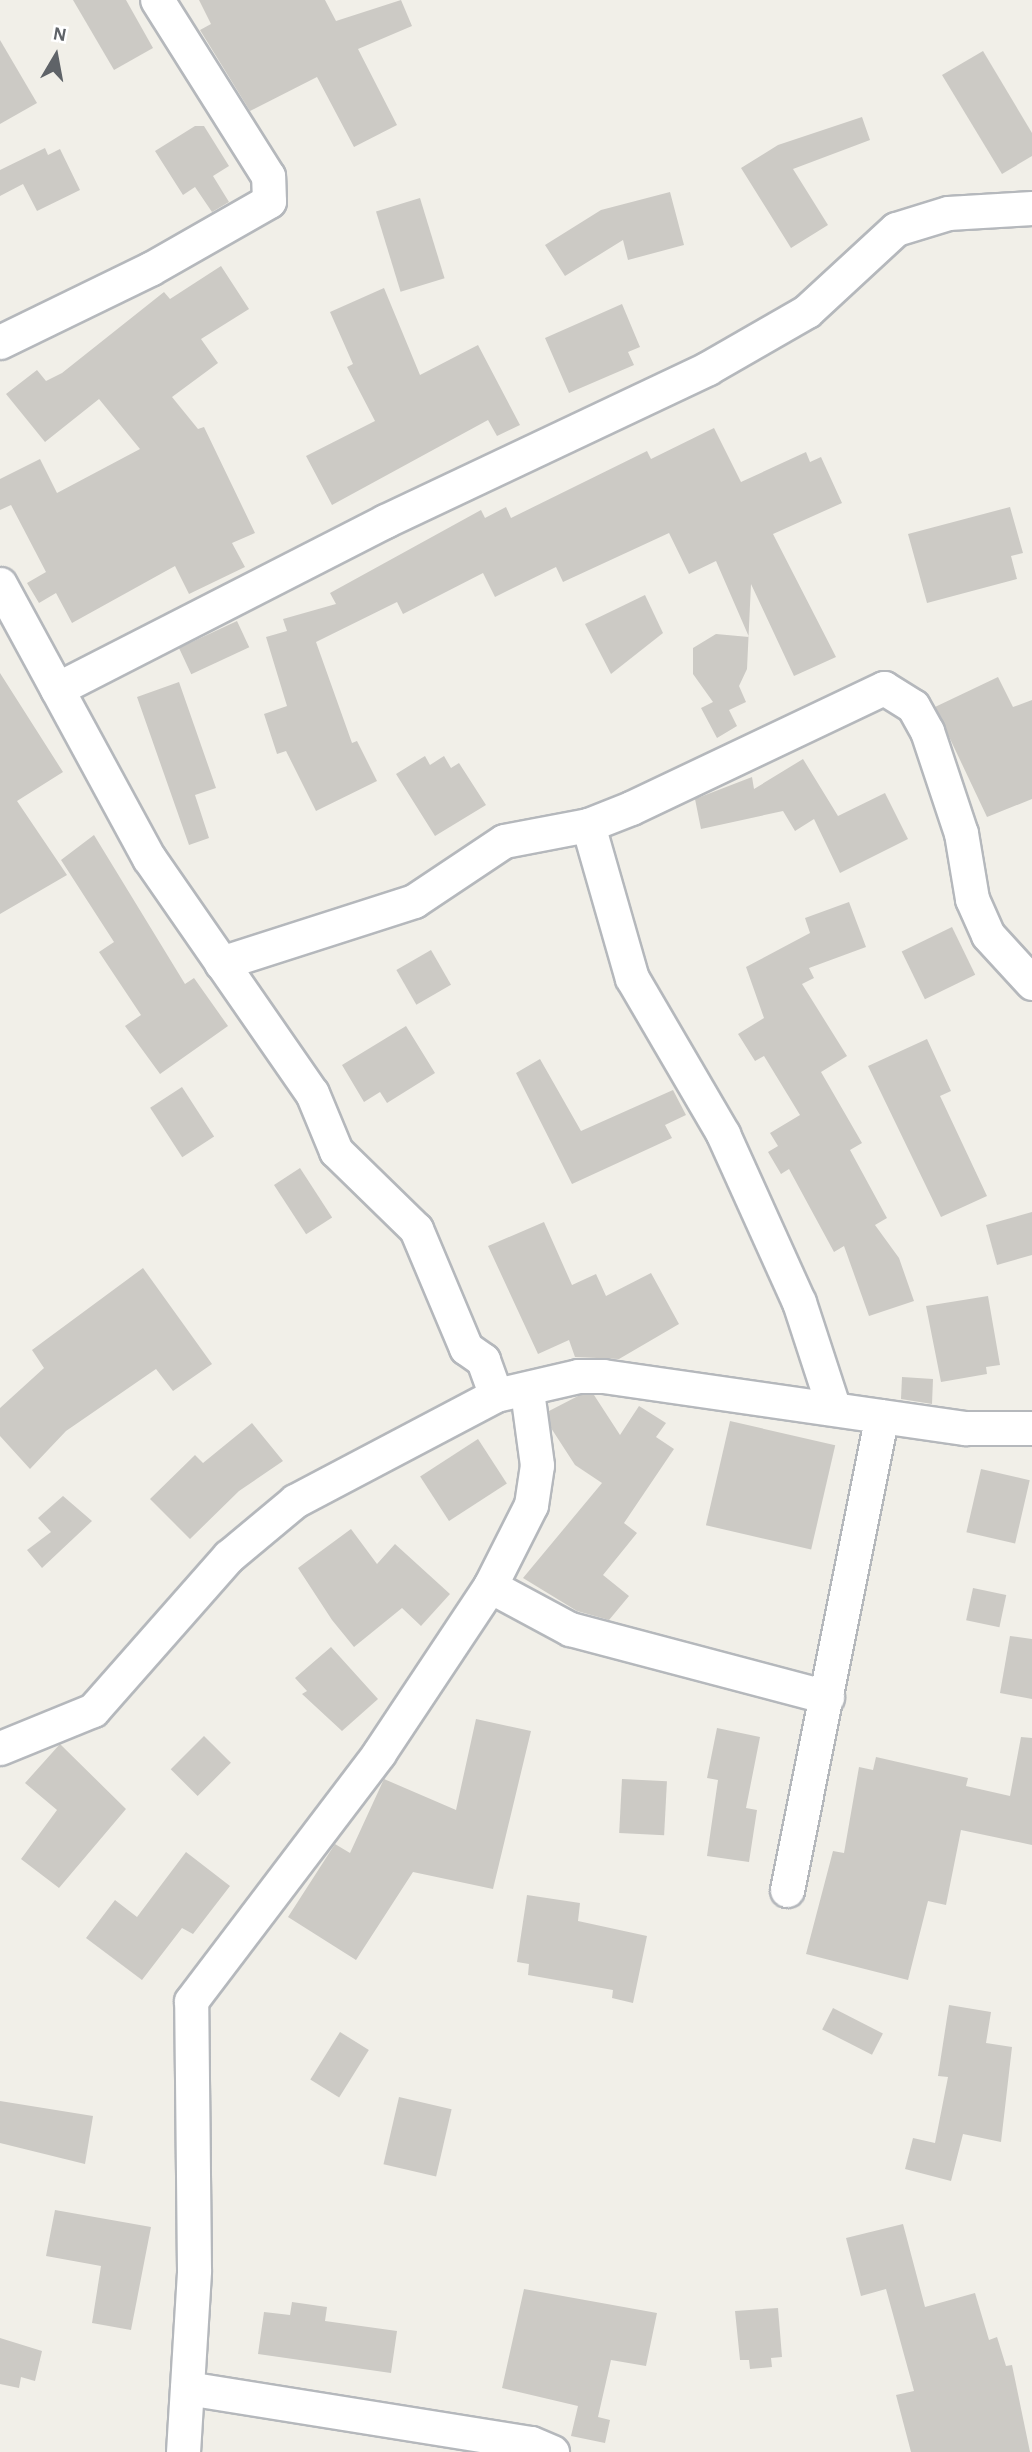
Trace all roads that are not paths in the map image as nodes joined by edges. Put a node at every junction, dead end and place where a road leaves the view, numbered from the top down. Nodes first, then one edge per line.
1 (157, 0) edge
2 (1032, 208) edge
3 (0, 342) edge
4 (0, 584) edge
5 (13, 638) edge
6 (57, 689) junction
7 (588, 825) junction
8 (220, 963) junction
9 (1032, 983) edge
10 (511, 1393) junction
11 (833, 1406) junction
12 (883, 1416) junction
13 (1032, 1428) edge
14 (491, 1586) junction
15 (827, 1697) junction
16 (0, 1748) edge
17 (787, 1890) dead end
18 (187, 2388) junction
19 (544, 2451) edge
20 (183, 2452) edge

1 - 3 street
2 - 6 street
4 - 5 street
5 - 6 street
6 - 8 street
7 - 8 street
7 - 9 street
7 - 11 street
8 - 10 street
10 - 11 street
10 - 14 street
10 - 16 street
11 - 12 street
12 - 13 street
12 - 15 street
14 - 15 street
14 - 18 street
15 - 17 street
18 - 19 street
18 - 20 street

